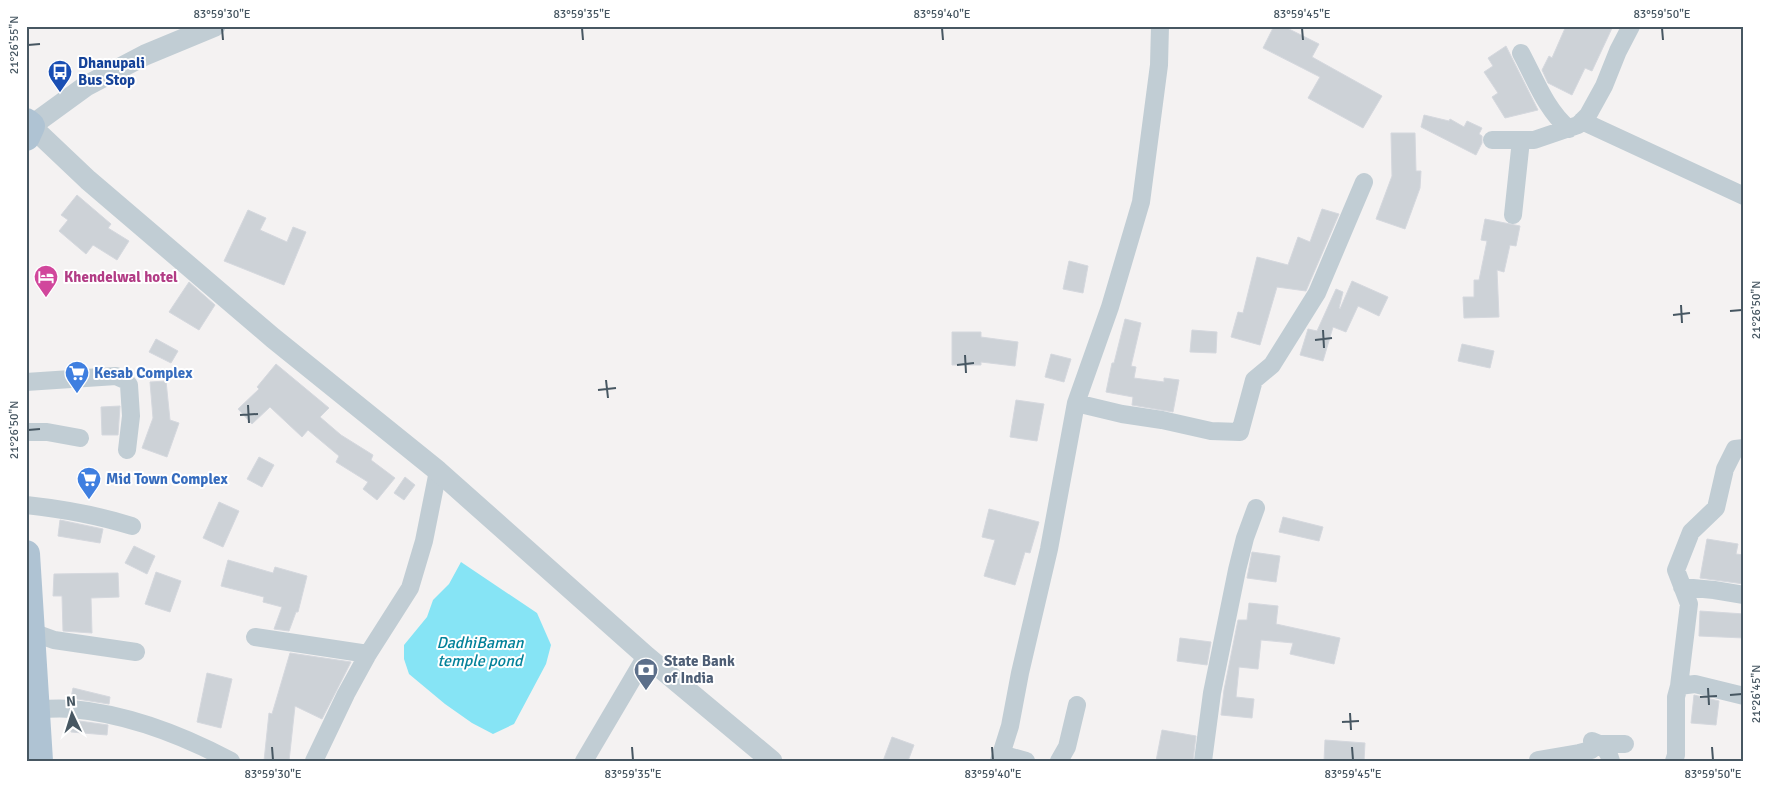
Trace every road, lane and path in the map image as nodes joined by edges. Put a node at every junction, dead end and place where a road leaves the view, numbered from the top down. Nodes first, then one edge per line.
1 (215, 26) edge
2 (1160, 26) edge
3 (1631, 26) edge
4 (1521, 53) dead end
5 (1575, 125) junction
6 (28, 128) edge
7 (1492, 140) dead end
8 (1521, 140) junction
9 (1364, 182) dead end
10 (1744, 196) edge
11 (1513, 215) dead end
12 (26, 382) edge
13 (1076, 403) junction
14 (26, 432) edge
15 (80, 438) dead end
16 (1744, 448) edge
17 (127, 450) dead end
18 (438, 470) junction
19 (26, 505) edge
20 (1256, 508) dead end
21 (132, 526) dead end
22 (26, 554) edge
23 (1682, 587) junction
24 (1744, 595) edge
25 (32, 632) junction
26 (255, 637) dead end
27 (136, 652) dead end
28 (368, 654) junction
29 (646, 656) junction
30 (1680, 686) junction
31 (1744, 696) edge
32 (1077, 705) dead end
33 (37, 709) junction
34 (1593, 741) junction
35 (1625, 744) dead end
36 (1000, 757) edge
37 (1538, 760) edge
38 (40, 761) edge
39 (231, 761) edge
40 (314, 761) edge
41 (584, 761) edge
42 (772, 761) edge
43 (1026, 761) edge
44 (1059, 761) edge
45 (1203, 761) edge
46 (1611, 761) edge
47 (1674, 761) edge

1 - 6 street
2 - 13 street
3 - 5 street
4 - 5 street
5 - 8 street
5 - 10 street
6 - 18 street
7 - 8 street
8 - 11 street
9 - 13 street
12 - 17 street
13 - 36 street
14 - 15 street
16 - 23 street
18 - 28 street
18 - 29 street
19 - 21 street
20 - 45 street
22 - 25 main road
23 - 24 street
23 - 30 street
25 - 27 street
25 - 33 main road
26 - 28 street
28 - 40 street
29 - 41 street
29 - 42 street
30 - 31 street
30 - 47 street
32 - 44 street
33 - 38 main road
33 - 39 street
34 - 35 street
34 - 37 street
34 - 46 street
36 - 43 street

